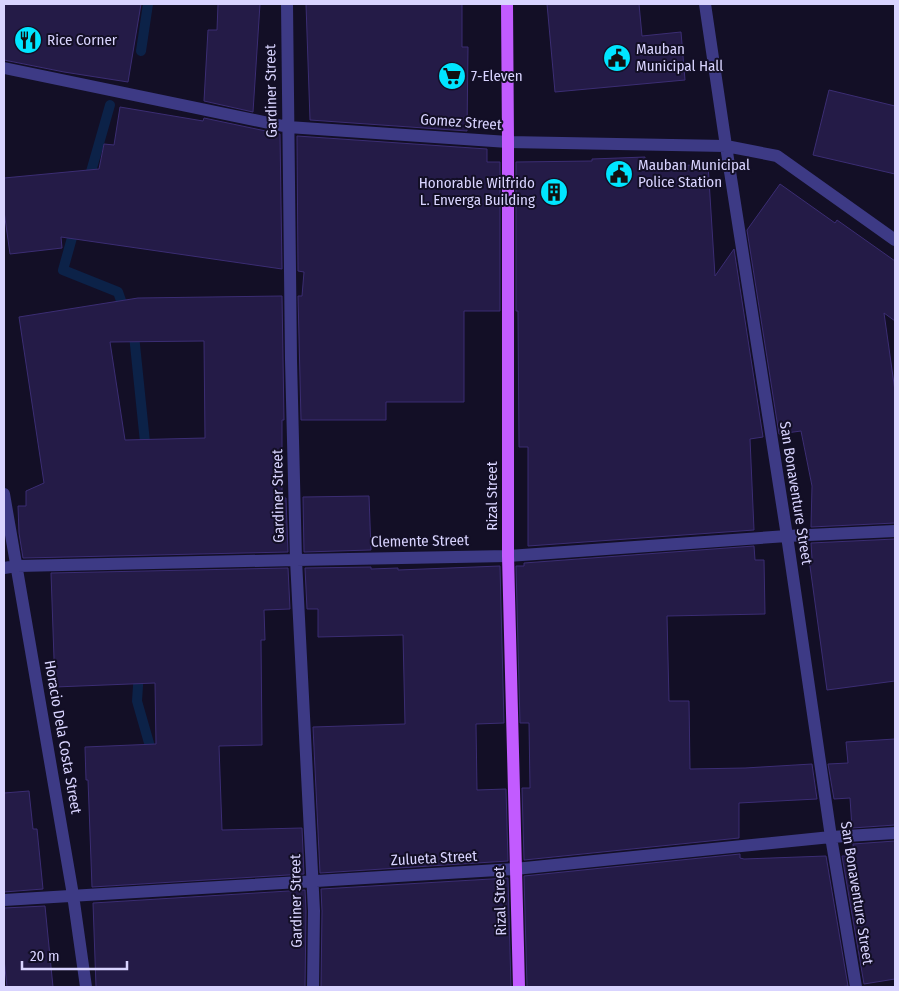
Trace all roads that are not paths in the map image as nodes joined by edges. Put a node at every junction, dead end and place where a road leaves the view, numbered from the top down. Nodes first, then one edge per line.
1 (287, 4) edge
2 (507, 4) edge
3 (705, 4) edge
4 (4, 68) edge
5 (288, 127) junction
6 (508, 142) junction
7 (726, 146) junction
8 (895, 240) edge
9 (4, 494) edge
10 (895, 531) edge
11 (787, 536) junction
12 (508, 556) junction
13 (296, 560) junction
14 (17, 566) junction
15 (4, 568) edge
16 (895, 833) edge
17 (831, 837) junction
18 (515, 869) junction
19 (313, 881) junction
20 (73, 895) junction
21 (4, 900) edge
22 (86, 987) edge
23 (313, 987) edge
24 (519, 987) edge
25 (856, 987) edge

1 - 5 street, Gardiner Street
2 - 6 main road, Rizal Street
3 - 7 street, San Bonaventure Street
4 - 5 street, Gomez Street
5 - 6 street, Gomez Street
5 - 13 street, Gardiner Street
6 - 7 street, Gomez Street
6 - 12 main road, Rizal Street
7 - 8 street, Gomez Street
7 - 11 street, San Bonaventure Street
9 - 14 street, Horacio Dela Costa Street
10 - 11 street, Clemente Street
11 - 12 street, Clemente Street
11 - 17 street, San Bonaventure Street
12 - 13 street, Clemente Street
12 - 18 main road, Rizal Street
13 - 14 street, Clemente Street
13 - 19 street, Gardiner Street
14 - 15 street, Clemente Street
14 - 20 street, Horacio Dela Costa Street
16 - 17 street, Zulueta Street
17 - 18 street, Zulueta Street
17 - 25 street, San Bonaventure Street
18 - 19 street, Zulueta Street
18 - 24 main road, Rizal Street
19 - 20 street, Zulueta Street
19 - 23 street, Gardiner Street
20 - 21 street, Zulueta Street
20 - 22 street, Horacio Dela Costa Street

